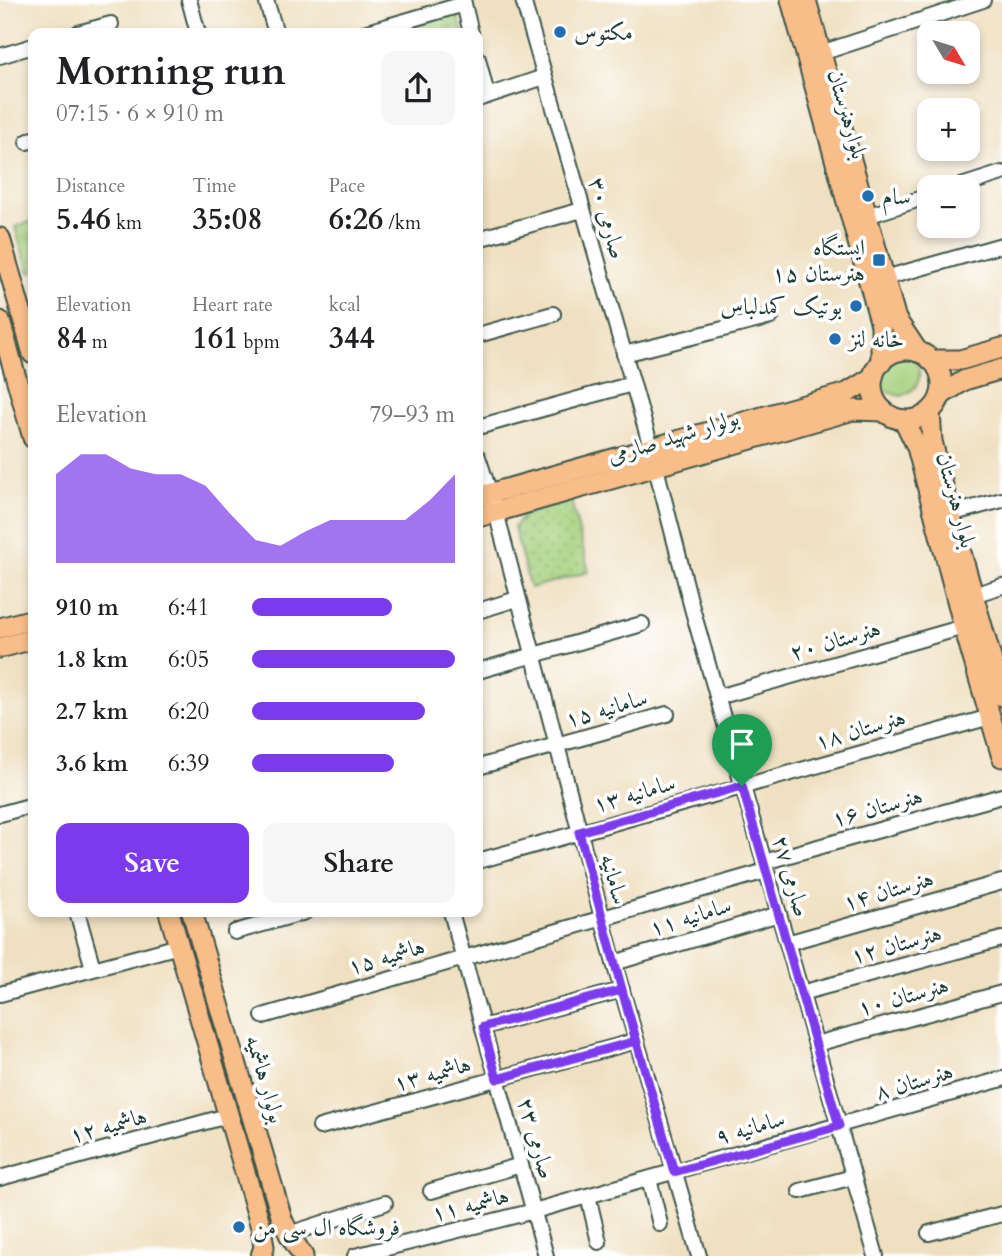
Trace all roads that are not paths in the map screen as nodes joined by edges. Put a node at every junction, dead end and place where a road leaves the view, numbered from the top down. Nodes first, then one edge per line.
1 (189, 0) edge
2 (266, 0) edge
3 (523, 0) edge
4 (791, 0) edge
5 (806, 0) edge
6 (983, 0) edge
7 (463, 2) edge
8 (111, 24) dead end
9 (96, 28) edge
10 (197, 28) edge
11 (274, 28) edge
12 (380, 28) edge
13 (470, 28) edge
14 (28, 48) edge
15 (821, 53) junction
16 (0, 56) edge
17 (544, 77) junction
18 (483, 97) edge
19 (1002, 173) edge
20 (980, 180) edge
21 (917, 200) edge
22 (582, 210) junction
23 (867, 216) junction
24 (0, 238) edge
25 (483, 238) edge
26 (1002, 245) edge
27 (4, 262) edge
28 (885, 278) junction
29 (553, 314) dead end
30 (771, 317) dead end
31 (0, 321) edge
32 (483, 334) edge
33 (28, 338) edge
34 (1002, 348) edge
35 (624, 354) junction
36 (925, 356) junction
37 (1002, 369) edge
38 (877, 370) junction
39 (632, 383) junction
40 (935, 403) junction
41 (884, 411) junction
42 (28, 420) edge
43 (904, 420) junction
44 (483, 426) edge
45 (651, 447) junction
46 (656, 468) junction
47 (1002, 500) edge
48 (485, 505) edge
49 (950, 514) junction
50 (1002, 586) edge
51 (973, 595) junction
52 (517, 599) junction
53 (483, 609) edge
54 (28, 620) edge
55 (642, 624) dead end
56 (964, 627) junction
57 (0, 628) edge
58 (28, 640) edge
59 (0, 648) edge
60 (532, 655) junction
61 (483, 670) edge
62 (1002, 696) edge
63 (718, 698) junction
64 (667, 715) dead end
65 (990, 717) junction
66 (556, 746) junction
67 (1002, 757) edge
68 (483, 766) edge
69 (742, 786) junction
70 (1002, 796) edge
71 (28, 806) edge
72 (0, 814) edge
73 (579, 832) junction
74 (483, 860) edge
75 (765, 867) junction
76 (1002, 882) edge
77 (779, 914) junction
78 (78, 917) edge
79 (170, 917) edge
80 (193, 917) edge
81 (288, 917) edge
82 (452, 917) edge
83 (602, 918) junction
84 (235, 932) dead end
85 (1002, 939) edge
86 (787, 943) junction
87 (179, 946) junction
88 (463, 957) junction
89 (614, 963) junction
90 (93, 968) junction
91 (622, 990) junction
92 (801, 993) junction
93 (1002, 993) edge
94 (0, 994) edge
95 (218, 999) junction
96 (196, 1004) junction
97 (263, 1016) dead end
98 (483, 1027) junction
99 (636, 1041) junction
100 (816, 1044) junction
101 (497, 1079) junction
102 (1002, 1079) edge
103 (227, 1116) junction
104 (839, 1126) junction
105 (320, 1127) dead end
106 (521, 1165) junction
107 (674, 1172) junction
108 (853, 1177) junction
109 (0, 1178) edge
110 (649, 1179) junction
111 (430, 1191) dead end
112 (800, 1191) dead end
113 (588, 1196) junction
114 (386, 1203) dead end
115 (534, 1211) junction
116 (1002, 1214) edge
117 (660, 1224) dead end
118 (929, 1233) dead end
119 (599, 1242) dead end
120 (300, 1248) edge
121 (261, 1256) edge
122 (357, 1256) edge
123 (546, 1256) edge
124 (699, 1256) edge
125 (876, 1256) edge

1 - 10 street
2 - 11 street
3 - 17 street, صارمی ۳۰
4 - 38 main road, بلوارهنرستان
5 - 15 main road, بلوارهنرستان
6 - 15 street
7 - 12 street
7 - 13 street
8 - 9 street
14 - 16 street
15 - 23 main road, بلوارهنرستان
17 - 18 street
17 - 22 street, صارمی ۳۰
19 - 20 street
21 - 23 street
22 - 25 street
22 - 35 street, صارمی ۳۰
23 - 28 main road, بلوارهنرستان
24 - 27 main road
26 - 28 street
27 - 33 main road
28 - 36 main road, بلوارهنرستان
29 - 32 street
30 - 35 street
31 - 42 main road
34 - 36 main road
35 - 39 street, صارمی ۳۰
36 - 38 main road
36 - 40 main road
37 - 40 main road
38 - 41 main road
38 - 45 main road, بولوار شهید صارمی
39 - 44 street
39 - 45 street, صارمی ۳۰
40 - 43 main road
40 - 49 main road, بلوار هنرستان
41 - 43 main road
41 - 46 main road, بولوار شهید صارمی
43 - 56 main road, بلوار هنرستان
45 - 48 main road, بولوار شهید صارمی
46 - 48 main road, بولوار شهید صارمی
46 - 63 street, صارمی ۲۷
47 - 49 street
48 - 52 street, سامانیه
49 - 51 main road, بلوار هنرستان
50 - 51 street
51 - 62 main road, بلوار هنرستان
52 - 53 street
52 - 60 street, سامانیه
54 - 57 main road
55 - 60 street
56 - 63 street, هنرستان ۲۰
56 - 65 main road, بلوار هنرستان
58 - 59 main road
60 - 61 street
60 - 66 street, سامانیه
63 - 69 street, صارمی ۲۷
64 - 66 street, سامانیه ۱۵
65 - 67 main road, بلوار هنرستان
65 - 69 street, هنرستان ۱۸
66 - 68 street, سامانیه ۱۵
66 - 73 street, سامانیه
69 - 73 street, سامانیه ۱۳
69 - 75 street, صارمی ۲۷
70 - 75 street, هنرستان ۱۶
71 - 72 street
73 - 74 street, سامانیه ۱۳
73 - 83 street, سامانیه
75 - 77 street, صارمی ۲۷
75 - 83 street, هنرستان ۱۶
76 - 86 street, هنرستان ۱۴
77 - 86 street, صارمی ۲۷
77 - 89 street, سامانیه ۱۱
78 - 90 street
79 - 87 main road, بولوار هاشمیه
80 - 95 main road, بولوار هاشمیه
81 - 84 street
82 - 88 street, صارمی ۲۳
83 - 88 street, هاشمیه ۱۵
83 - 89 street, سامانیه
85 - 92 street, هنرستان ۱۲
86 - 92 street, صارمی ۲۷
87 - 90 street
87 - 96 main road, بولوار هاشمیه
88 - 97 street, هاشمیه ۱۵
88 - 98 street, صارمی ۲۳
89 - 91 street, سامانیه
90 - 94 street
91 - 98 street
91 - 99 street, سامانیه
92 - 100 street, صارمی ۲۷
93 - 100 street, هنرستان ۱۰
95 - 96 main road
95 - 120 main road, بولوار هاشمیه
96 - 103 main road, بولوار هاشمیه
98 - 101 street, صارمی ۲۳
99 - 101 street, هاشمیه ۱۳
99 - 107 street, سامانیه
100 - 104 street, صارمی ۲۷
101 - 105 street, هاشمیه ۱۳
101 - 106 street, صارمی ۲۳
102 - 104 street, هنرستان ۸
103 - 109 street, هاشمیه ۱۲
103 - 121 main road, بولوار هاشمیه
104 - 107 street, سامانیه ۹
104 - 108 street, صارمی ۲۷
106 - 111 street
106 - 115 street, صارمی ۲۳
107 - 110 street, هاشمیه ۱۱
107 - 124 street, سامانیه
108 - 112 street
108 - 125 street, صارمی ۲۷
110 - 113 street, هاشمیه ۱۱
110 - 117 street
113 - 115 street, هاشمیه ۱۱
113 - 119 street
114 - 120 street
115 - 122 street, هاشمیه ۱۱
115 - 123 street, صارمی ۲۳
116 - 118 street

